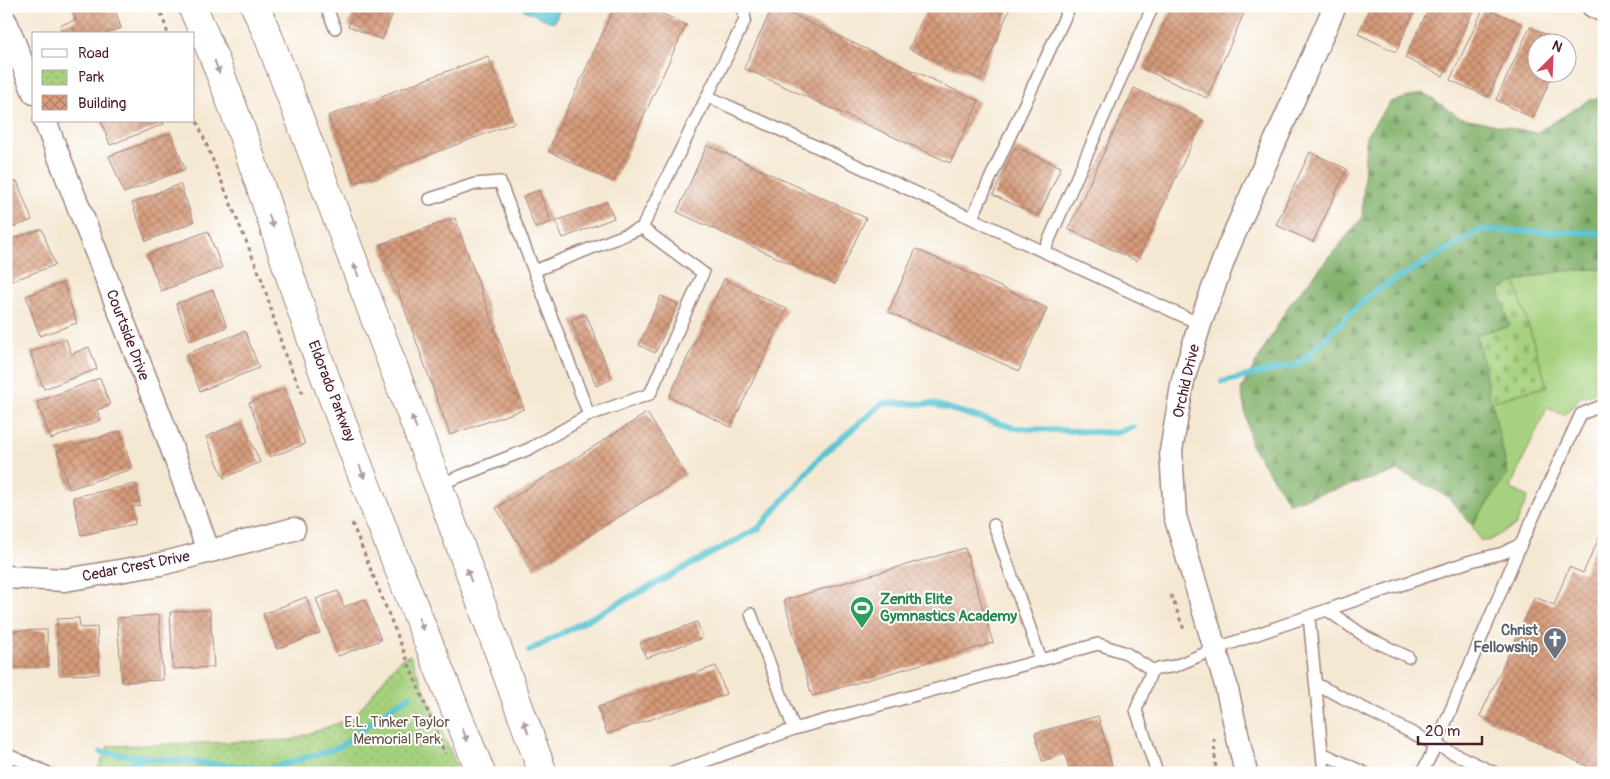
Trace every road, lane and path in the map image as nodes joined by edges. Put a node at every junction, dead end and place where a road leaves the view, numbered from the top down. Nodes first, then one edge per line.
1 (159, 6) edge
2 (192, 6) edge
3 (255, 6) edge
4 (326, 6) edge
5 (743, 6) edge
6 (1070, 6) edge
7 (1152, 6) edge
8 (1335, 6) edge
9 (1594, 6) edge
10 (1604, 11) edge
11 (6, 22) edge
12 (335, 28) dead end
13 (167, 32) edge
14 (32, 88) edge
15 (709, 97) junction
16 (45, 122) edge
17 (430, 199) dead end
18 (972, 218) junction
19 (642, 228) junction
20 (1044, 251) junction
21 (534, 271) junction
22 (1200, 324) junction
23 (1604, 405) edge
24 (590, 415) junction
25 (438, 486) junction
26 (994, 525) dead end
27 (294, 529) dead end
28 (1520, 544) junction
29 (208, 550) junction
30 (6, 577) edge
31 (1171, 595) dead end
32 (1327, 610) junction
33 (751, 614) dead end
34 (1309, 616) junction
35 (1204, 653) junction
36 (1408, 657) dead end
37 (1041, 660) junction
38 (1152, 670) junction
39 (1316, 684) junction
40 (794, 729) junction
41 (1214, 734) dead end
42 (1436, 745) junction
43 (1322, 753) junction
44 (6, 754) edge
45 (1472, 768) edge
46 (48, 773) edge
47 (481, 773) edge
48 (543, 773) edge
49 (673, 773) edge
50 (1157, 773) edge
51 (1216, 773) edge
52 (1246, 773) edge
53 (1324, 773) edge
54 (1365, 773) edge
55 (1422, 773) edge
56 (1495, 773) edge

1 - 13 path
2 -> 47 main road, Eldorado Parkway
25 -> 3 main road
4 - 12 lane
5 - 15 lane
6 - 18 lane
7 - 20 lane
8 - 22 street, Orchid Drive
9 - 10 street
11 - 14 street
15 - 18 lane
15 - 19 lane
16 - 29 street, Courtside Drive
17 - 21 lane
18 - 20 lane
19 - 21 lane
19 - 24 lane
20 - 22 lane
21 - 24 lane
22 - 35 street, Orchid Drive
23 - 28 lane
24 - 25 lane
48 -> 25 main road
26 - 37 lane
27 - 29 street, Cedar Crest Drive
28 - 32 lane
28 - 42 lane
29 - 30 street, Cedar Crest Drive
31 - 35 path
32 - 34 lane
32 - 36 lane
33 - 40 lane
34 - 35 lane
34 - 39 lane
35 - 38 lane
35 - 52 street, Orchid Drive
37 - 38 lane
37 - 40 lane
38 - 50 lane
39 - 42 lane
39 - 43 lane
40 - 49 lane
41 - 51 path
42 - 45 lane
42 - 55 lane
43 - 53 lane
43 - 54 lane
44 - 46 lane
45 - 56 lane

